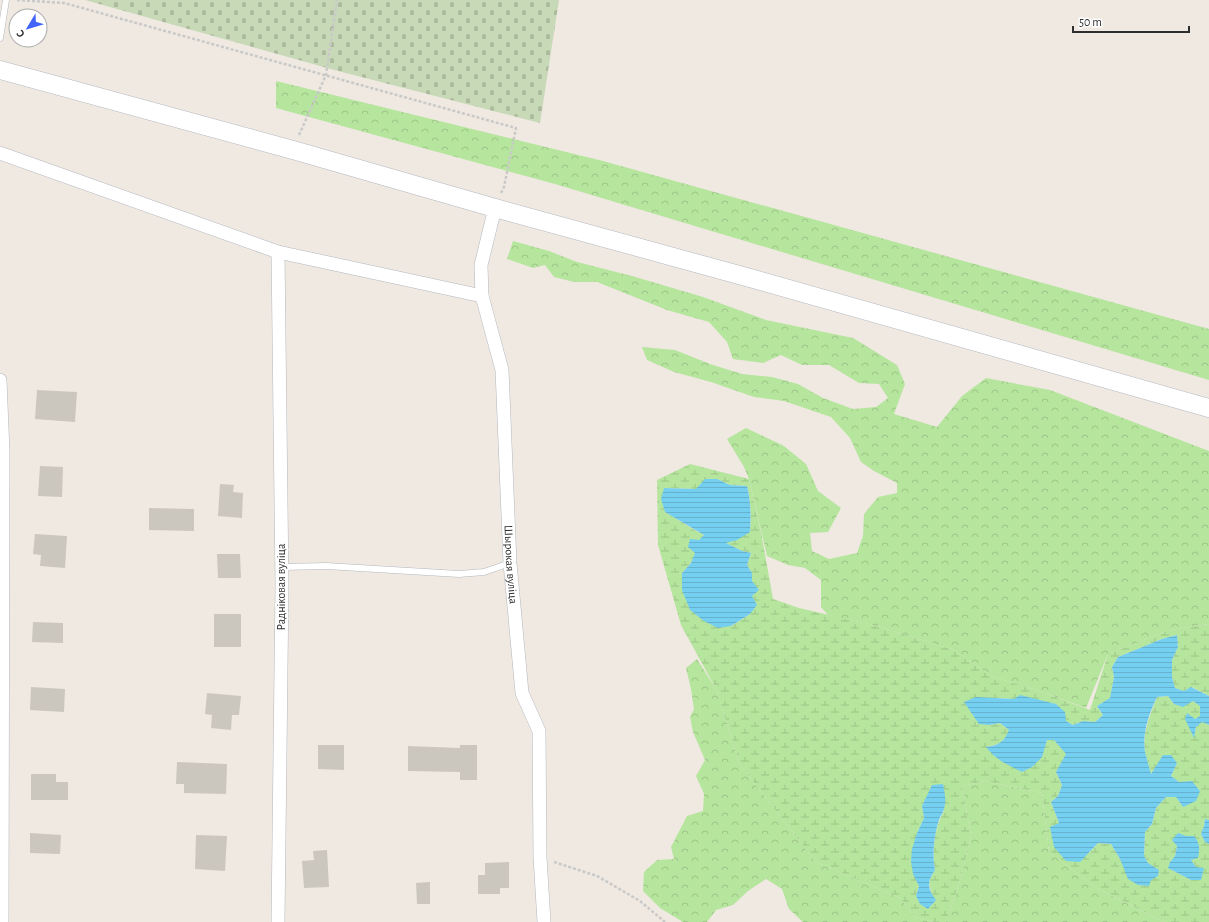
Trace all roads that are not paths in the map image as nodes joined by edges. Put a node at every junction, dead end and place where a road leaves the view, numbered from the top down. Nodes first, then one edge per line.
1 (6, 0) edge
2 (0, 38) edge
3 (0, 70) edge
4 (0, 153) edge
5 (495, 208) junction
6 (278, 252) junction
7 (482, 296) junction
8 (0, 380) edge
9 (1209, 408) edge
10 (510, 563) junction
11 (281, 568) junction
12 (2, 922) edge
13 (278, 922) edge
14 (544, 922) edge

1 - 2 lane
3 - 5 main road
4 - 6 street
5 - 7 street, Шырокая вуліца
5 - 9 main road
6 - 7 street
6 - 11 street, Радніковая вуліца
7 - 10 street, Шырокая вуліца
8 - 12 street
10 - 11 lane
10 - 14 street, Шырокая вуліца
11 - 13 street, Радніковая вуліца

